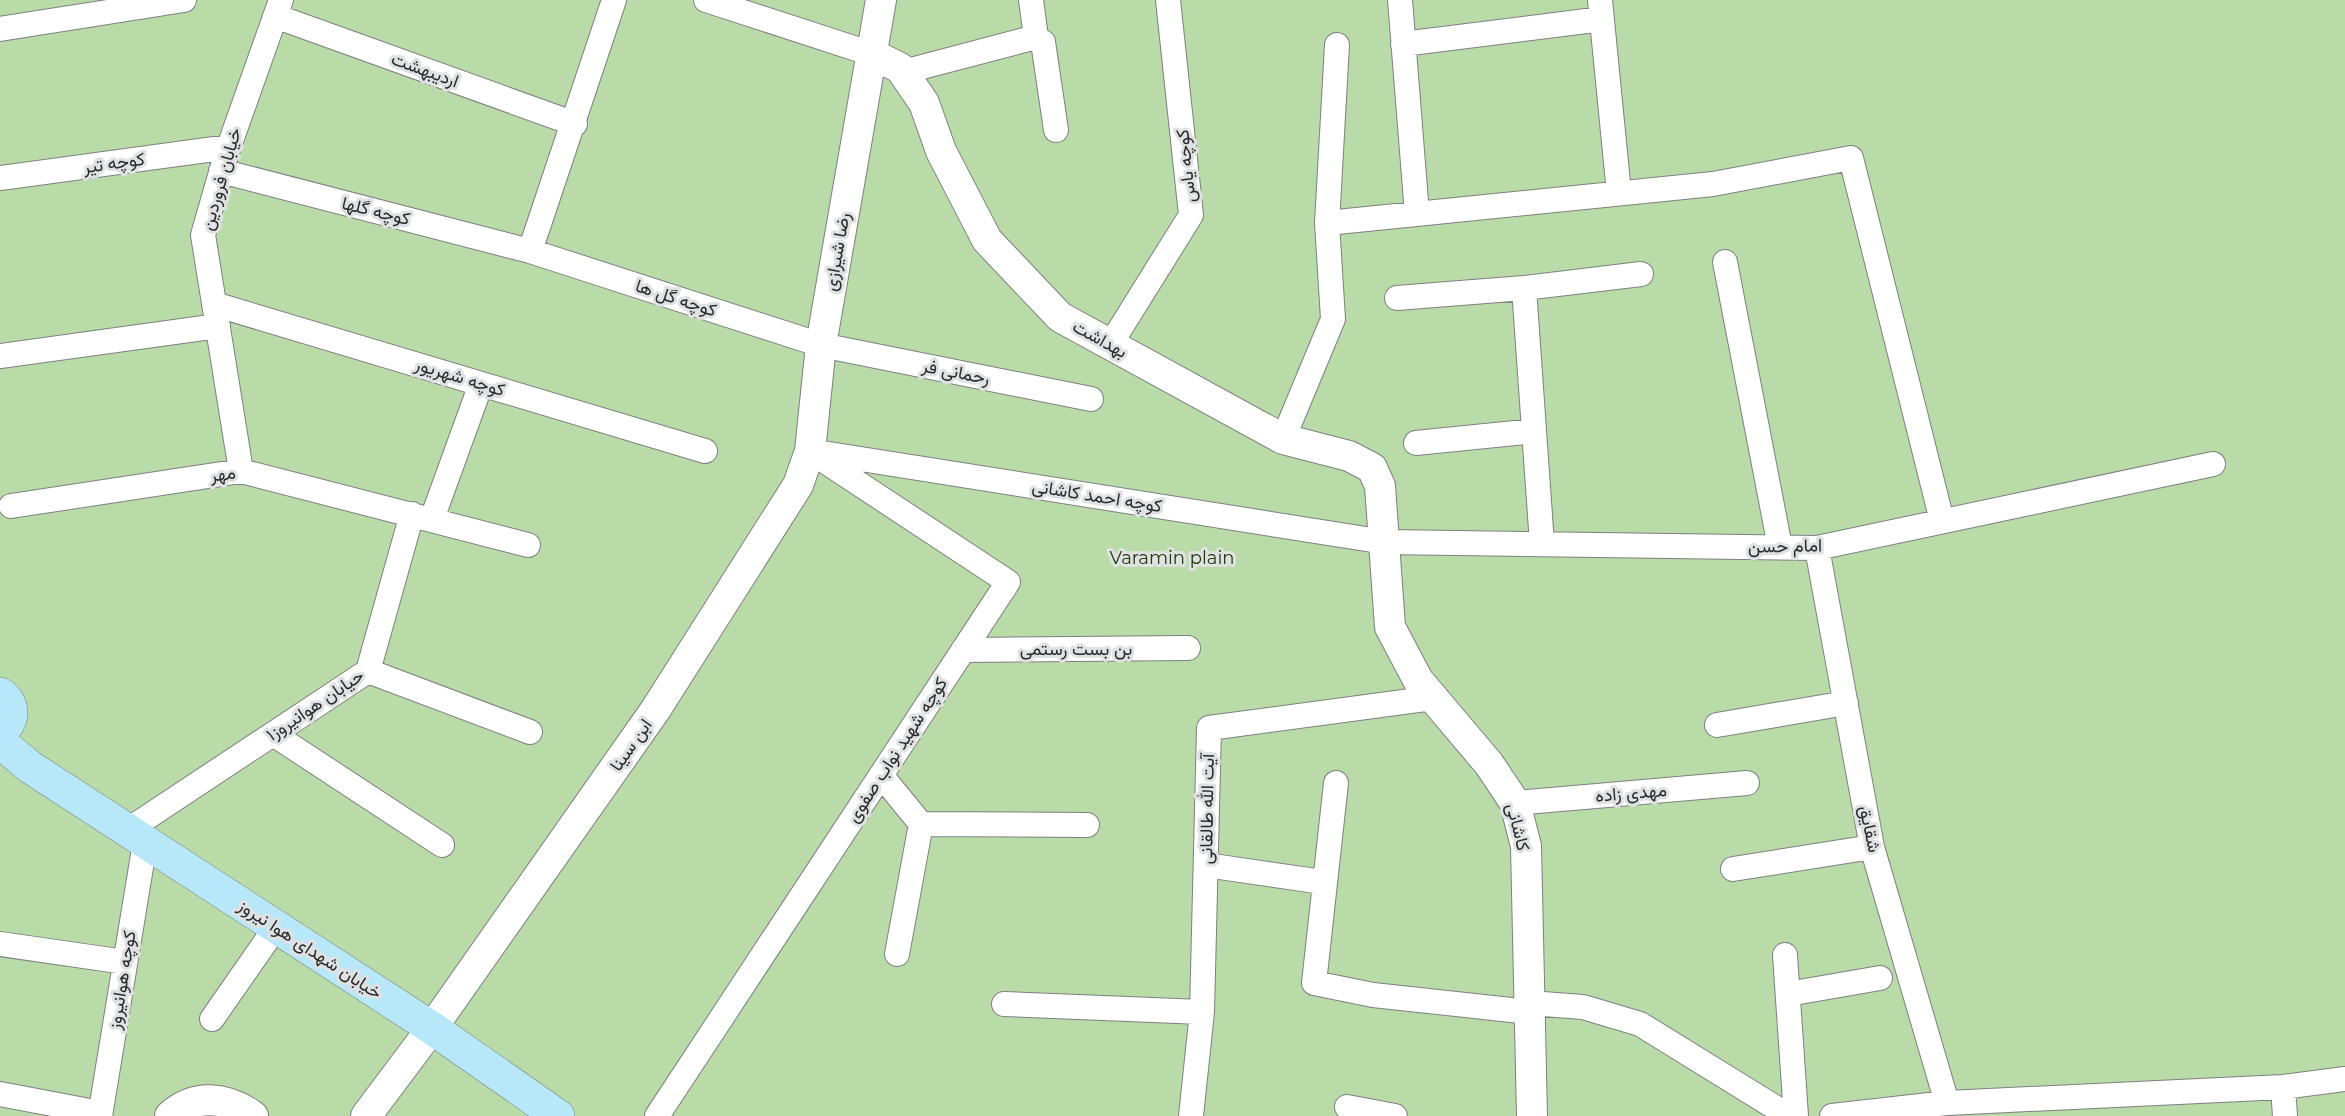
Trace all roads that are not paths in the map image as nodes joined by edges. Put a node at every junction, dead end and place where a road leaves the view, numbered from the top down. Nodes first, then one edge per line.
1 (184, 0) edge
2 (614, 0) edge
3 (706, 0) edge
4 (881, 0) edge
5 (1031, 0) edge
6 (1168, 0) edge
7 (1400, 0) edge
8 (278, 8) edge
9 (1601, 9) edge
10 (0, 29) edge
11 (1036, 37) junction
12 (1337, 45) dead end
13 (1403, 45) junction
14 (872, 54) junction
15 (903, 72) junction
16 (574, 124) junction
17 (1056, 130) dead end
18 (229, 147) junction
19 (221, 171) junction
20 (0, 178) edge
21 (1619, 193) junction
22 (1418, 214) junction
23 (1327, 223) junction
24 (530, 251) junction
25 (1725, 262) dead end
26 (1641, 274) dead end
27 (1524, 288) junction
28 (1397, 298) dead end
29 (216, 315) junction
30 (821, 345) junction
31 (1110, 345) junction
32 (0, 356) edge
33 (481, 384) junction
34 (1091, 399) dead end
35 (1534, 431) junction
36 (1283, 439) junction
37 (1416, 443) dead end
38 (705, 451) dead end
39 (810, 451) junction
40 (2213, 464) dead end
41 (241, 471) junction
42 (11, 506) dead end
43 (422, 517) junction
44 (1942, 521) junction
45 (1385, 542) junction
46 (1542, 544) junction
47 (528, 545) dead end
48 (1780, 547) junction
49 (1817, 548) junction
50 (1188, 648) dead end
51 (963, 650) junction
52 (368, 671) junction
53 (1433, 698) junction
54 (1846, 703) junction
55 (4, 724) edge
56 (1717, 725) dead end
57 (530, 732) dead end
58 (273, 734) junction
59 (881, 775) junction
60 (1336, 783) dead end
61 (1747, 783) dead end
62 (1515, 803) junction
63 (921, 824) junction
64 (1087, 825) dead end
65 (137, 837) junction
66 (442, 845) dead end
67 (1872, 847) junction
68 (1206, 866) junction
69 (1733, 869) dead end
70 (1323, 882) junction
71 (276, 927) junction
72 (0, 944) edge
73 (897, 954) dead end
74 (1785, 955) dead end
75 (125, 962) junction
76 (1880, 978) dead end
77 (1788, 994) junction
78 (1004, 1004) dead end
79 (1530, 1008) junction
80 (1202, 1012) junction
81 (212, 1019) dead end
82 (432, 1028) junction
83 (2345, 1079) edge
84 (2283, 1087) junction
85 (0, 1094) edge
86 (1947, 1103) junction
87 (1347, 1107) dead end
88 (100, 1114) edge
89 (561, 1115) edge
90 (170, 1116) edge
91 (253, 1116) edge
92 (366, 1116) edge
93 (657, 1116) edge
94 (1191, 1116) edge
95 (1395, 1116) edge
96 (1532, 1116) edge
97 (1790, 1116) edge
98 (1796, 1116) edge
99 (1832, 1116) edge
100 (2285, 1116) edge

1 - 10 street
2 - 16 street
3 - 14 street
4 - 14 street, رضا شیرازی
5 - 11 street
6 - 31 street, کوچه یاس
7 - 13 street
8 - 16 street, اردیبهشت
8 - 18 street, خیابان فروردین
9 - 13 street
9 - 21 street
11 - 15 street
11 - 17 street
12 - 23 street
13 - 22 street
14 - 15 street, بهداشت
14 - 30 street, رضا شیرازی
15 - 31 street, بهداشت
16 - 24 street
18 - 19 street, خیابان فروردین
18 - 20 street, کوچه تیر
19 - 24 street, کوچه گلها
19 - 29 street, خیابان فروردین
21 - 22 street
21 - 44 street
22 - 23 street
23 - 36 street
24 - 30 street, کوچه گل ها
25 - 48 street
26 - 27 street
27 - 28 street
27 - 35 street
29 - 32 street
29 - 33 street, کوچه شهریور
29 - 41 street, خیابان فروردین
30 - 34 street, رحمانی فر
30 - 39 street, رضا شیرازی
31 - 36 street, بهداشت
33 - 38 street, کوچه شهریور
33 - 43 street, حیابان هوانیروز۱
35 - 37 street
35 - 46 street
36 - 45 street, بهداشت
39 - 45 street, کوچه احمد کاشانی
39 - 51 street, کوچه شهید نواب صفوی
39 - 82 street, ابن سینا
40 - 44 street, امام حسن
41 - 42 street, مهر
41 - 43 street, مهر
43 - 47 street, مهر
43 - 52 street, حیابان هوانیروز۱
44 - 49 street, امام حسن
45 - 46 street, امام حسن
45 - 53 street, کاشانی
46 - 48 street, امام حسن
48 - 49 street, امام حسن
49 - 54 street, شقایق
50 - 51 street, بن بست رستمی
51 - 59 street, کوچه شهید نواب صفوی
52 - 57 street
52 - 58 street, حیابان هوانیروز۱
53 - 62 street, کاشانی
53 - 68 street, آیت الله طالقانی
54 - 56 street
54 - 67 street, شقایق
55 - 65 main road, خیابان شهدای هوا نیروز
58 - 65 street, حیابان هوانیروز۱
58 - 66 street
59 - 63 street
59 - 93 street, کوچه شهید نواب صفوی
60 - 70 street
61 - 62 street, مهدی زاده
62 - 79 street, کاشانی
63 - 64 street
63 - 73 street
65 - 71 main road, خیابان شهدای هوا نیروز
65 - 75 street, کوچه هوانیروز
67 - 69 street
67 - 86 street, شقایق
68 - 70 street
68 - 80 street, آیت الله طالقانی
70 - 79 street
71 - 81 street
71 - 82 main road, خیابان شهدای هوا نیروز
72 - 75 street
74 - 77 street
75 - 88 street, کوچه هوانیروز
76 - 77 street
77 - 98 street
78 - 80 street
79 - 96 street, کاشانی
79 - 97 street
80 - 94 street, آیت الله طالقانی
82 - 89 main road, خیابان شهدای هوا نیروز
82 - 92 street, ابن سینا
83 - 84 street
84 - 86 street
84 - 100 street
85 - 88 street
86 - 99 street
87 - 95 street
90 - 91 street

